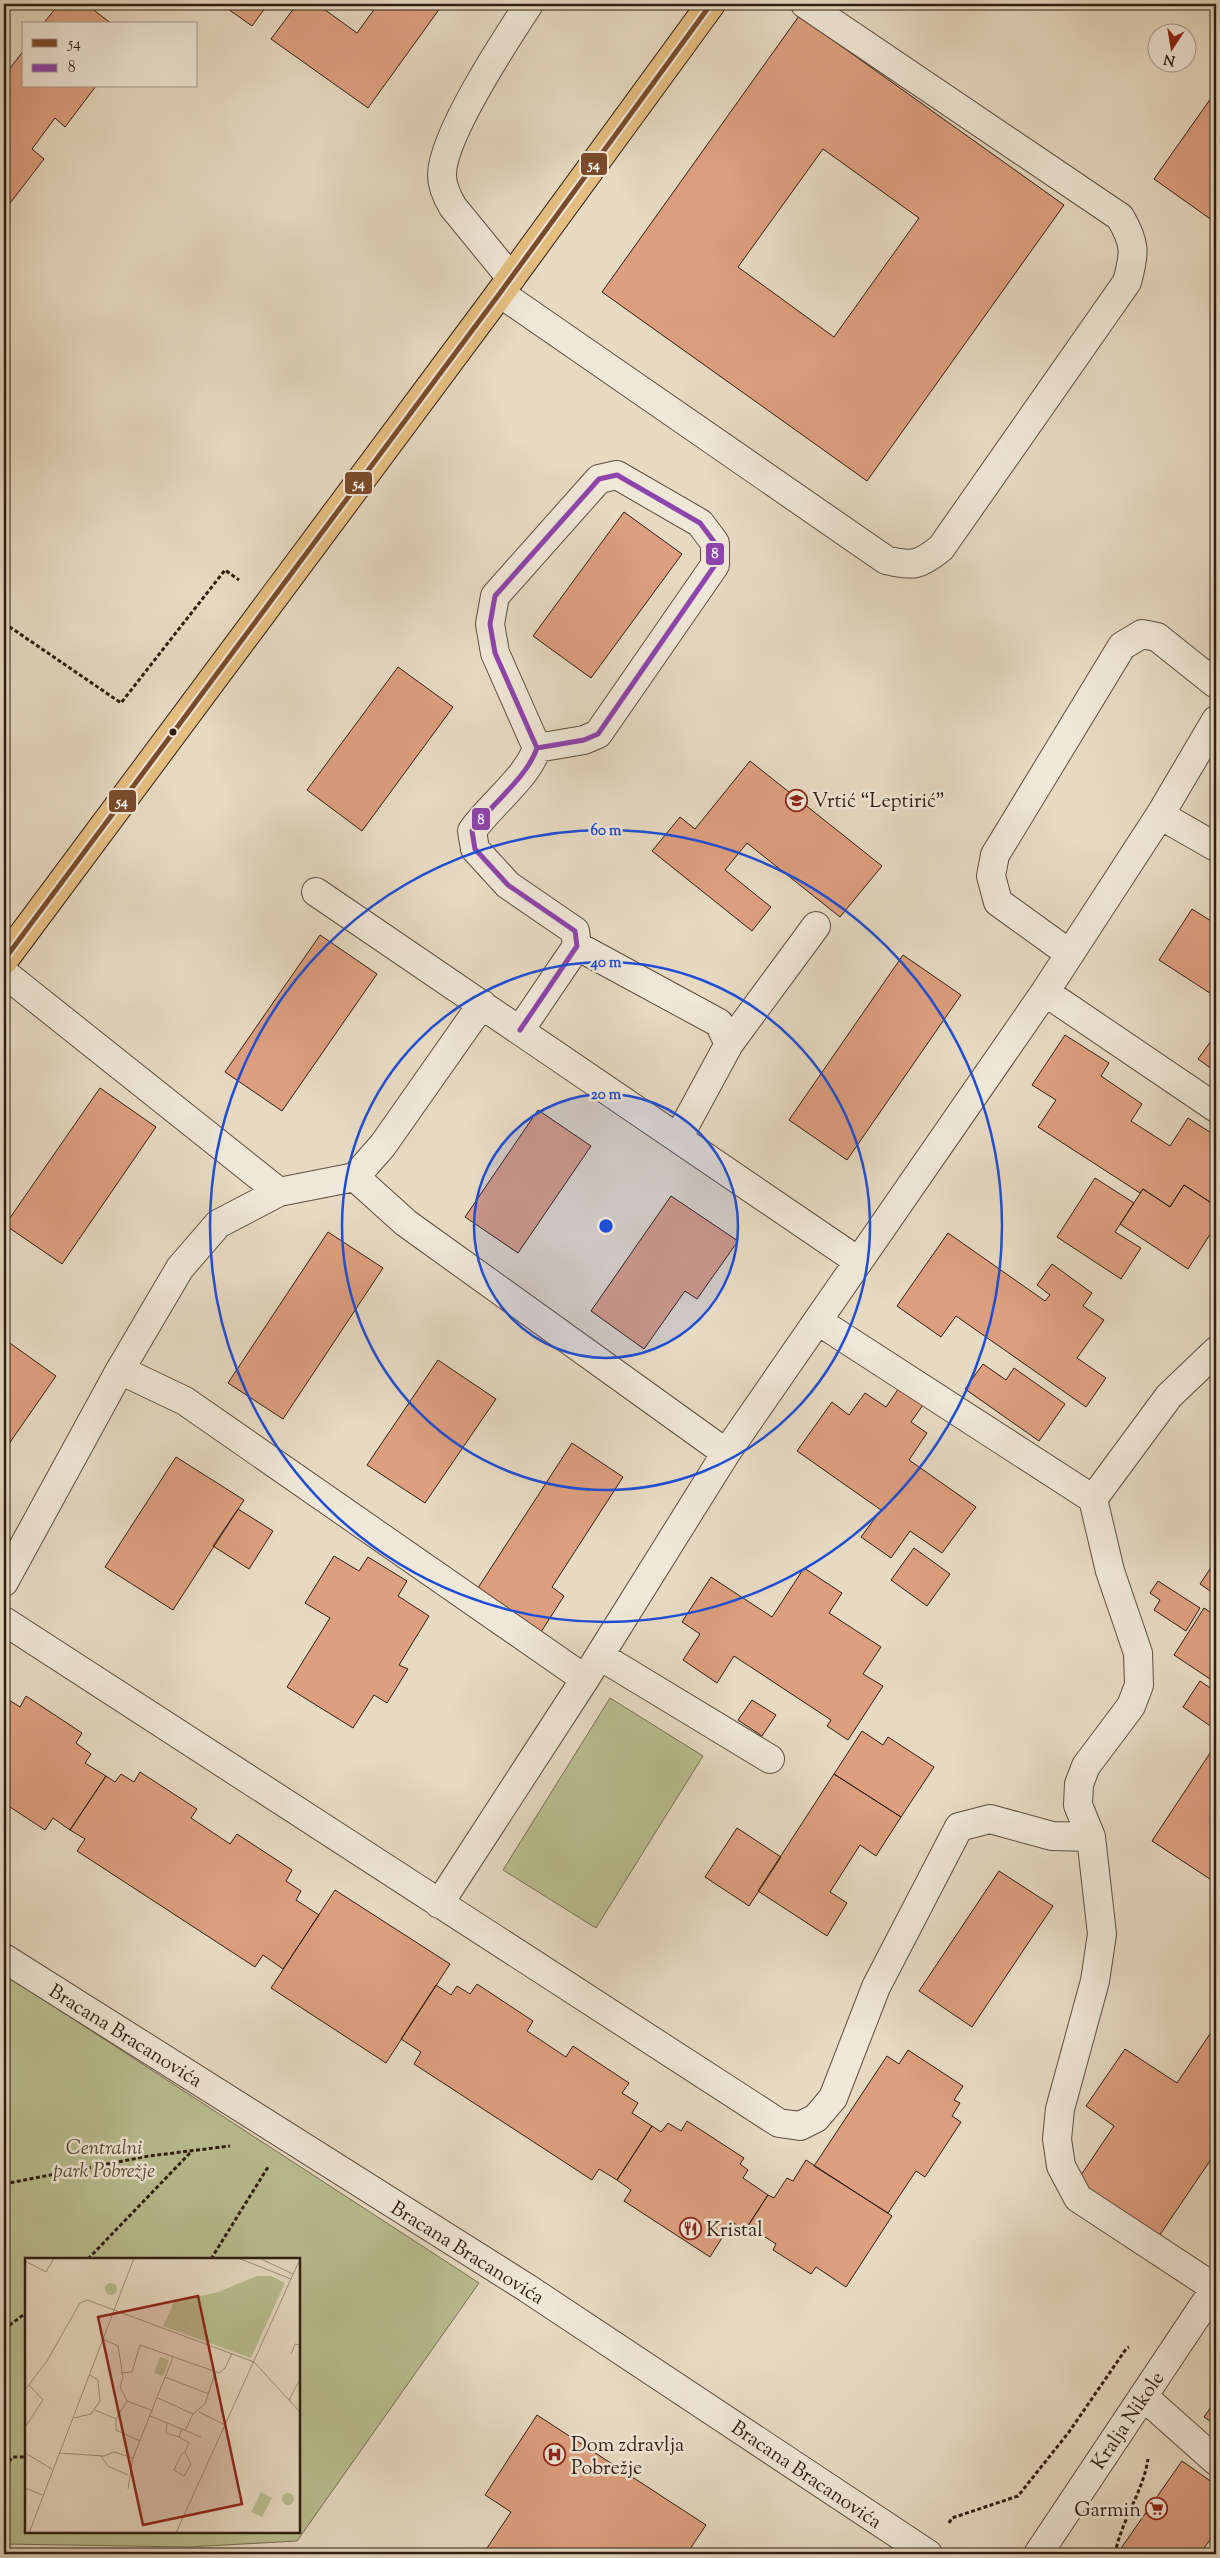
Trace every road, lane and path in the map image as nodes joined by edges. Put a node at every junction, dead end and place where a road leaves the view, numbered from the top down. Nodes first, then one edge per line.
1 (529, 4) edge
2 (711, 4) edge
3 (805, 4) edge
4 (506, 286) junction
5 (270, 602) junction
6 (4, 624) edge
7 (1216, 684) edge
8 (1216, 720) edge
9 (537, 748) junction
10 (1160, 815) junction
11 (1216, 847) edge
12 (316, 892) dead end
13 (816, 926) dead end
14 (577, 946) junction
15 (1070, 954) junction
16 (4, 960) edge
17 (4, 973) edge
18 (1046, 992) junction
19 (482, 1004) junction
20 (520, 1030) junction
21 (729, 1044) junction
22 (1216, 1108) edge
23 (678, 1138) junction
24 (355, 1176) junction
25 (279, 1192) junction
26 (858, 1261) junction
27 (818, 1321) junction
28 (1216, 1351) edge
29 (120, 1370) junction
30 (726, 1453) junction
31 (1093, 1499) junction
32 (4, 1582) edge
33 (4, 1621) edge
34 (600, 1656) junction
35 (585, 1679) junction
36 (770, 1759) dead end
37 (1090, 1837) junction
38 (439, 1904) junction
39 (4, 1958) edge
40 (286, 2137) junction
41 (191, 2152) junction
42 (4, 2184) edge
43 (89, 2258) edge
44 (212, 2258) edge
45 (1216, 2288) edge
46 (25, 2314) edge
47 (4, 2329) edge
48 (1134, 2345) dead end
49 (1144, 2396) junction
50 (25, 2458) edge
51 (1216, 2461) edge
52 (4, 2466) edge
53 (948, 2525) dead end
54 (928, 2554) edge
55 (1038, 2554) edge

1 - 4 street
2 - 4 main road
3 - 4 street
4 - 5 main road
5 - 6 path
5 - 16 main road
7 - 15 street
8 - 10 street
9 - 9 street
9 - 14 street
10 - 11 street
10 - 15 street
12 - 19 street
13 - 21 street
14 - 20 street
14 - 21 street
15 - 18 street
17 - 25 street
18 - 22 street
18 - 26 street
19 - 20 street
19 - 24 street
20 - 23 street
21 - 23 street
23 - 26 street
24 - 25 street
24 - 30 street
25 - 29 street
26 - 27 street
27 - 30 street
27 - 31 street
28 - 31 street
29 - 32 street
29 - 35 street
30 - 34 street
31 - 37 street
33 - 38 street
34 - 35 street
34 - 36 street
35 - 38 street
37 - 38 street
37 - 45 street
39 - 40 street, Bracana Bracanovića
40 - 41 path
40 - 44 path
40 - 54 street, Bracana Bracanovića
41 - 42 path
41 - 43 path
45 - 49 street, Kralja Nikole
46 - 47 path
48 - 53 path
49 - 51 street
49 - 55 street, Kralja Nikole
50 - 52 path

